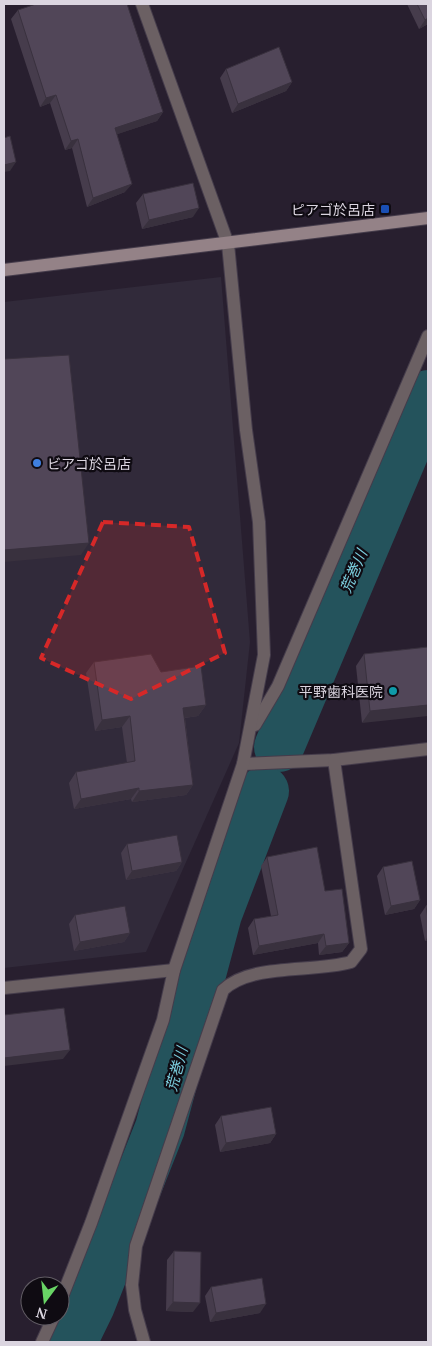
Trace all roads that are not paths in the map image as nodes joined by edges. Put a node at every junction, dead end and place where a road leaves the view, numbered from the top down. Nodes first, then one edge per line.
1 (142, 4) edge
2 (428, 218) edge
3 (228, 244) junction
4 (4, 270) edge
5 (428, 336) edge
6 (250, 734) junction
7 (428, 749) edge
8 (334, 760) junction
9 (243, 764) junction
10 (174, 970) junction
11 (4, 988) edge
12 (70, 1277) edge
13 (49, 1326) edge
14 (42, 1342) edge
15 (144, 1342) edge

1 - 3 street
2 - 3 street
3 - 4 street
3 - 6 street
5 - 6 street
6 - 9 street
7 - 8 street
8 - 9 street
8 - 15 street
9 - 10 street
10 - 11 street
10 - 12 street
13 - 14 street

